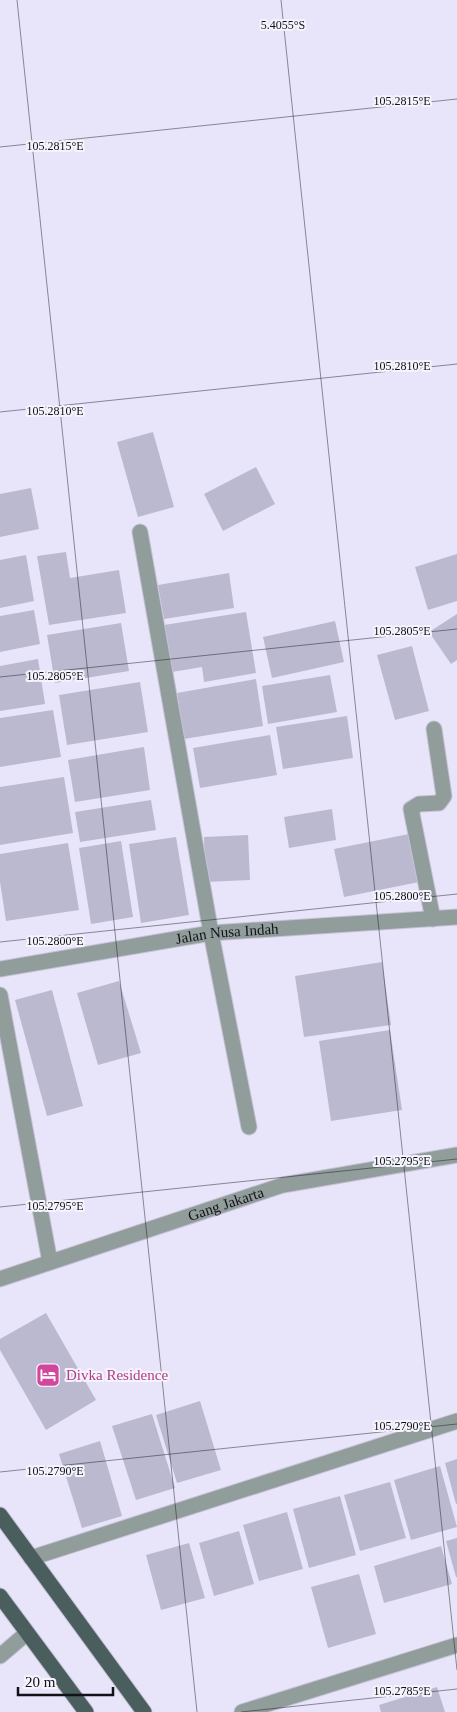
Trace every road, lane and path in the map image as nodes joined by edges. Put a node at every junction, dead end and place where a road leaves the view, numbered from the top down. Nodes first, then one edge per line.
1 (140, 532) dead end
2 (434, 729) dead end
3 (457, 917) edge
4 (432, 918) junction
5 (211, 933) junction
6 (0, 969) edge
7 (0, 995) edge
8 (249, 1126) dead end
9 (457, 1156) edge
10 (50, 1262) junction
11 (0, 1279) edge
12 (457, 1421) edge
13 (0, 1515) edge
14 (30, 1558) junction
15 (0, 1596) edge
16 (27, 1633) junction
17 (457, 1645) edge
18 (0, 1656) edge
19 (86, 1712) edge
20 (144, 1712) edge
21 (242, 1712) edge

1 - 5 street
2 - 4 street
3 - 4 street, Jalan Nusa Indah
4 - 5 street, Jalan Nusa Indah
5 - 6 street, Jalan Nusa Indah
5 - 8 street
7 - 10 street
9 - 10 street, Gang Jakarta
10 - 11 street, Gang Jakarta
12 - 14 street
13 - 14 main road
14 - 20 main road
15 - 16 main road
16 - 18 street
16 - 19 main road
17 - 21 street

